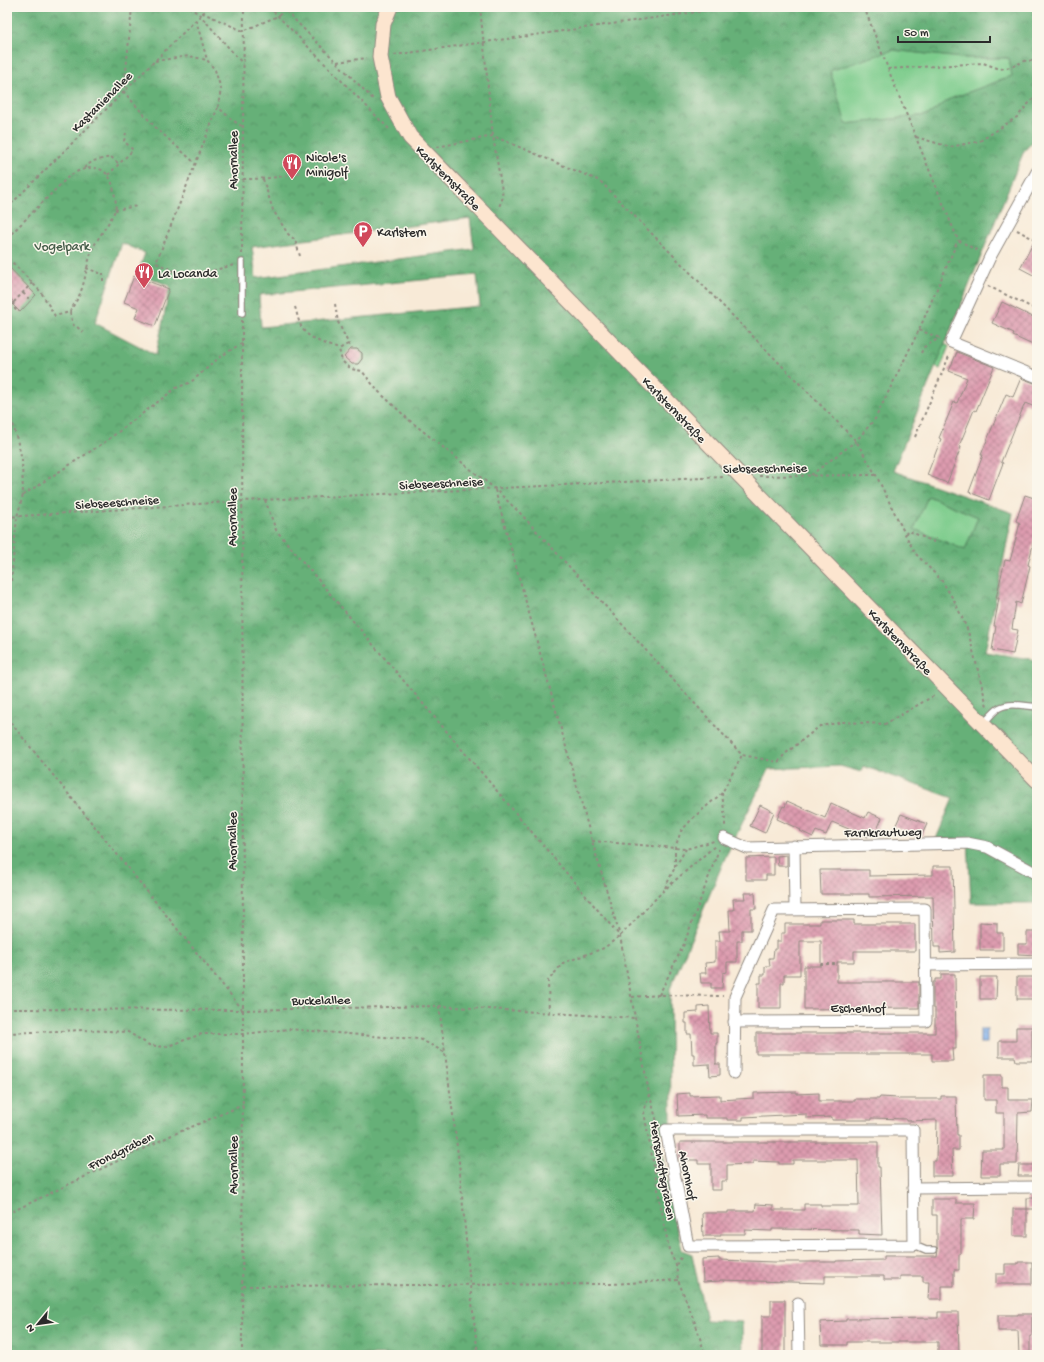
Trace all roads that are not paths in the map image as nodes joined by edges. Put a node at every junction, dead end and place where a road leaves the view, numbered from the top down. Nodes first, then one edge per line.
1 (390, 7) edge
2 (1037, 172) edge
3 (242, 262) road end
4 (242, 313) dead end
5 (1037, 377) edge
6 (1037, 707) edge
7 (986, 721) junction
8 (1037, 780) edge
9 (724, 838) road end
10 (794, 846) junction
11 (1037, 874) edge
12 (795, 909) junction
13 (1037, 964) edge
14 (925, 965) junction
15 (734, 1022) junction
16 (734, 1073) dead end
17 (1037, 1187) edge
18 (914, 1188) junction
19 (914, 1245) junction
20 (934, 1250) dead end
21 (798, 1303) dead end
22 (798, 1355) edge

1 - 7 street, Karlsternstraße
2 - 5 street
3 - 4 lane
6 - 7 lane
7 - 8 street, Karlsternstraße
9 - 10 street, Farnkrautweg
10 - 11 street, Farnkrautweg
10 - 12 street
12 - 14 street, Eschenhof
12 - 15 street, Eschenhof
13 - 14 street
14 - 15 street, Eschenhof
15 - 16 street, Eschenhof
17 - 18 street
18 - 19 street, Ahornhof
18 - 19 street, Ahornhof
19 - 20 lane
21 - 22 street

